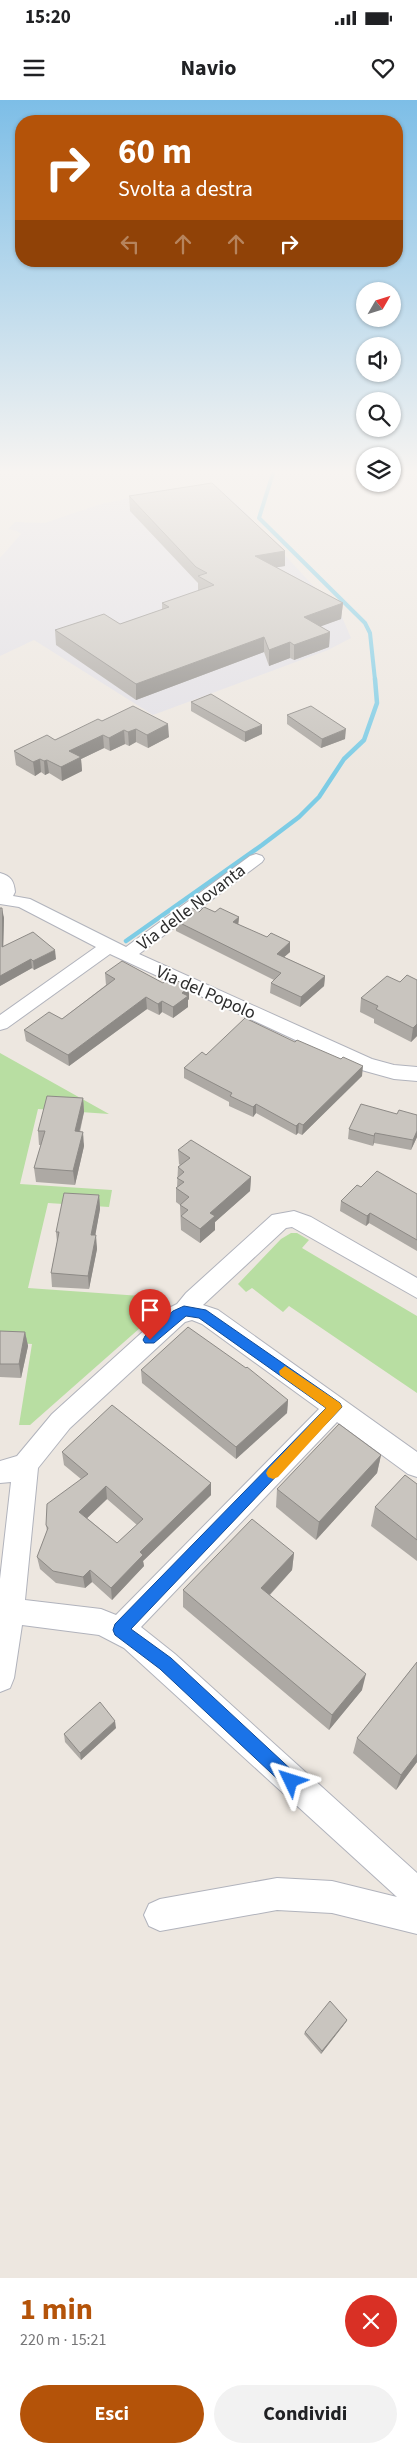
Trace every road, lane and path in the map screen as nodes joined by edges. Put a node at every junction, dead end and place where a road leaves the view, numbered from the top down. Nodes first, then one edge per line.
1 (256, 859) dead end
2 (0, 878) edge
3 (1, 899) edge
4 (108, 947) junction
5 (127, 955) junction
6 (0, 1024) edge
7 (417, 1074) edge
8 (417, 1289) edge
9 (184, 1311) junction
10 (336, 1407) junction
11 (26, 1464) junction
12 (417, 1466) edge
13 (0, 1472) edge
14 (10, 1611) junction
15 (120, 1630) junction
16 (0, 1678) edge
17 (417, 1894) edge
18 (160, 1915) dead end
19 (417, 1918) edge

1 - 5 street, Via delle Novanta
2 - 3 street
3 - 4 street, Via del Popolo
4 - 5 street, Via del Popolo
4 - 6 street
5 - 7 street, Via del Popolo
8 - 9 street
9 - 10 street
9 - 11 street
10 - 12 street
10 - 15 street
11 - 13 street
11 - 14 street
14 - 15 street
14 - 16 street
15 - 17 street
18 - 19 street

